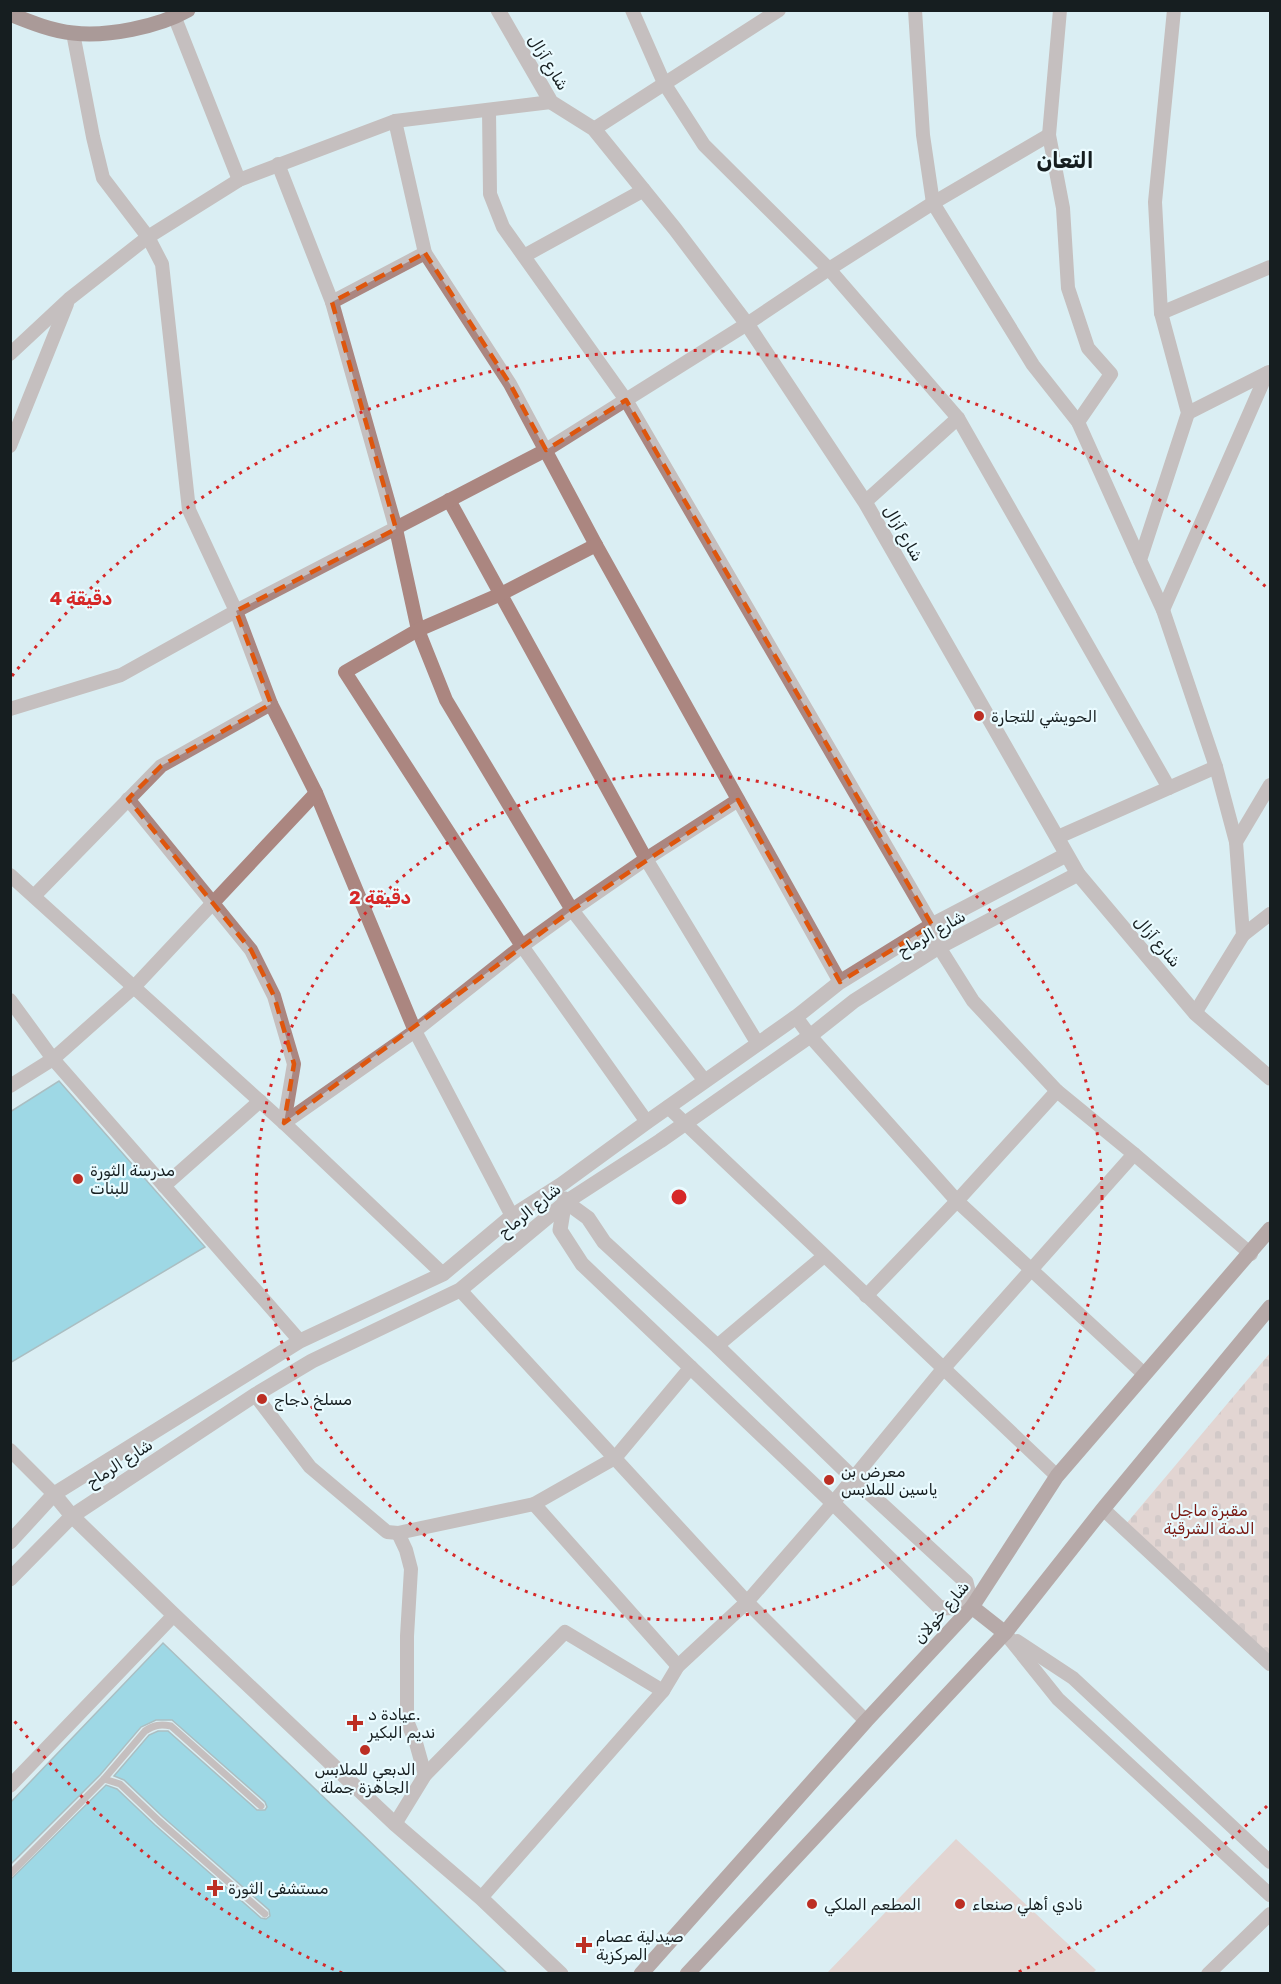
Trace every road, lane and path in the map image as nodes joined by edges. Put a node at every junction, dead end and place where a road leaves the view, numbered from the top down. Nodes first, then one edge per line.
1 (498, 10) edge
2 (632, 10) edge
3 (779, 10) edge
4 (915, 10) edge
5 (1060, 10) edge
6 (1174, 10) edge
7 (10, 14) edge
8 (181, 14) edge
9 (73, 33) junction
10 (664, 82) junction
11 (551, 102) junction
12 (489, 110) junction
13 (395, 121) junction
14 (594, 129) junction
15 (1049, 135) junction
16 (278, 164) junction
17 (239, 180) junction
18 (644, 190) junction
19 (933, 203) junction
20 (148, 237) junction
21 (425, 253) junction
22 (524, 256) junction
23 (1270, 267) edge
24 (829, 269) junction
25 (69, 299) junction
26 (332, 302) junction
27 (1161, 313) junction
28 (747, 324) junction
29 (10, 354) edge
30 (1269, 372) edge
31 (626, 400) junction
32 (1188, 413) junction
33 (958, 418) junction
34 (1078, 422) junction
35 (10, 446) edge
36 (546, 450) junction
37 (449, 500) junction
38 (865, 502) junction
39 (396, 528) junction
40 (596, 545) junction
41 (1140, 560) junction
42 (501, 594) junction
43 (1163, 610) junction
44 (236, 611) junction
45 (418, 630) junction
46 (271, 704) junction
47 (10, 709) edge
48 (1216, 767) junction
49 (1270, 785) edge
50 (1169, 788) junction
51 (316, 793) junction
52 (128, 799) junction
53 (738, 800) junction
54 (1058, 837) junction
55 (1236, 842) junction
56 (1066, 855) junction
57 (646, 859) junction
58 (1078, 874) junction
59 (10, 875) edge
60 (34, 896) junction
61 (213, 902) junction
62 (572, 910) junction
63 (1270, 914) edge
64 (932, 925) junction
65 (1243, 935) junction
66 (522, 946) junction
67 (939, 947) junction
68 (840, 982) junction
69 (134, 987) junction
70 (10, 1000) edge
71 (1195, 1013) junction
72 (796, 1017) junction
73 (415, 1031) junction
74 (810, 1036) junction
75 (758, 1044) junction
76 (53, 1059) junction
77 (1270, 1078) edge
78 (705, 1081) junction
79 (10, 1086) edge
80 (1057, 1091) junction
81 (260, 1101) junction
82 (668, 1107) junction
83 (647, 1122) junction
84 (685, 1123) junction
85 (284, 1124) junction
86 (1134, 1154) junction
87 (562, 1184) junction
88 (164, 1186) junction
89 (957, 1201) junction
90 (566, 1202) junction
91 (512, 1216) junction
92 (1270, 1229) edge
93 (1251, 1254) junction
94 (824, 1256) junction
95 (1031, 1271) junction
96 (444, 1274) junction
97 (460, 1290) junction
98 (866, 1296) junction
99 (1270, 1307) edge
100 (300, 1341) junction
101 (717, 1346) junction
102 (691, 1367) junction
103 (944, 1369) junction
104 (1144, 1374) junction
105 (255, 1395) junction
106 (10, 1450) edge
107 (615, 1458) junction
108 (1057, 1476) junction
109 (852, 1478) junction
110 (54, 1494) junction
111 (833, 1503) junction
112 (534, 1504) junction
113 (1102, 1509) junction
114 (72, 1516) junction
115 (398, 1533) junction
116 (10, 1542) edge
117 (10, 1579) edge
118 (747, 1602) junction
119 (972, 1608) junction
120 (174, 1615) junction
121 (1005, 1633) junction
122 (1270, 1664) edge
123 (678, 1666) junction
124 (663, 1691) junction
125 (866, 1721) junction
126 (425, 1775) junction
127 (104, 1779) junction
128 (10, 1786) edge
129 (261, 1806) dead end
130 (395, 1824) junction
131 (1270, 1862) edge
132 (10, 1874) edge
133 (1270, 1895) edge
134 (481, 1898) junction
135 (265, 1914) dead end
136 (1270, 1914) edge
137 (561, 1974) edge
138 (641, 1974) edge
139 (687, 1974) edge
140 (1208, 1974) edge

1 - 11 street, شارع آزال
2 - 10 street
3 - 10 street
4 - 19 street
5 - 15 street
6 - 27 street
7 - 9 main road
8 - 9 main road
8 - 17 street
9 - 20 street
10 - 14 street
10 - 24 street
11 - 12 street
11 - 14 street, شارع آزال
12 - 13 street
12 - 22 street
13 - 16 street
13 - 21 street
14 - 18 street, شارع آزال
15 - 19 street
15 - 34 street
16 - 17 street
16 - 26 street
17 - 20 street
18 - 22 street
18 - 28 street, شارع آزال
19 - 24 street
19 - 34 street
20 - 25 street
20 - 44 street
21 - 26 street
21 - 36 street
22 - 31 street
23 - 27 street
24 - 28 street
24 - 33 street
25 - 29 street
25 - 35 street
26 - 39 street
27 - 32 street
28 - 31 street
28 - 38 street, شارع آزال
30 - 32 street
30 - 43 street
31 - 36 street
31 - 64 street
32 - 41 street
33 - 38 street
33 - 50 street
34 - 41 street
36 - 37 street
36 - 40 street
37 - 39 street
37 - 42 street
38 - 54 street, شارع آزال
39 - 44 street
39 - 45 street
40 - 42 street
40 - 53 street
41 - 43 street
42 - 45 street
42 - 57 street
43 - 48 street
44 - 46 street
44 - 47 street
45 - 62 street
45 - 66 street
46 - 51 street
46 - 52 street
48 - 50 street
48 - 55 street
49 - 55 street
50 - 54 street
51 - 61 street
51 - 73 street
52 - 60 street
52 - 61 street
53 - 57 street
53 - 68 street
54 - 56 street, شارع آزال
55 - 65 street
56 - 58 street, شارع آزال
56 - 64 street, شارع الرماح
57 - 62 street
57 - 75 street
58 - 67 street, شارع الرماح
58 - 71 street, شارع آزال
59 - 60 street
60 - 69 street
61 - 69 street
61 - 85 street
62 - 66 street
62 - 78 street
63 - 65 street
64 - 67 street
64 - 68 street, شارع الرماح
65 - 71 street
66 - 73 street
66 - 83 street
67 - 74 street, شارع الرماح
67 - 80 street
68 - 72 street, شارع الرماح
69 - 76 street
69 - 81 street
70 - 76 street
71 - 77 street, شارع آزال
72 - 74 street
72 - 75 street, شارع الرماح
73 - 85 street
73 - 91 street
74 - 84 street, شارع الرماح
74 - 89 street
75 - 78 street, شارع الرماح
76 - 79 street
76 - 88 street
78 - 82 street, شارع الرماح
80 - 86 street
80 - 89 street
81 - 85 street
81 - 88 street
82 - 83 street, شارع الرماح
82 - 84 street
83 - 87 street, شارع الرماح
84 - 90 street, شارع الرماح
84 - 94 street
85 - 96 street
86 - 93 street
86 - 95 street
87 - 90 street
87 - 91 street, شارع الرماح
88 - 100 street
89 - 95 street
89 - 98 street
90 - 97 street, شارع الرماح
90 - 101 street
90 - 102 street
91 - 96 street, شارع الرماح
92 - 93 main road, شارع خولان
93 - 104 main road, شارع خولان
94 - 98 street
94 - 101 street
95 - 103 street
95 - 104 street
96 - 97 street
96 - 100 street, شارع الرماح
97 - 105 street, شارع الرماح
97 - 107 street
98 - 103 street
99 - 113 main road
100 - 110 street, شارع الرماح
101 - 109 street
102 - 107 street
102 - 111 street
103 - 108 street
103 - 109 street
104 - 108 main road, شارع خولان
105 - 114 street, شارع الرماح
105 - 115 street
106 - 110 street
107 - 112 street
107 - 118 street
108 - 119 main road, شارع خولان
109 - 111 street
109 - 119 street
110 - 114 street
110 - 116 street, شارع الرماح
111 - 118 street
111 - 119 street
112 - 115 street
112 - 123 street
113 - 121 main road
113 - 122 street
114 - 117 street, شارع الرماح
114 - 120 street
115 - 126 street
118 - 123 street
118 - 125 street
119 - 121 main road
119 - 125 main road, شارع خولان
120 - 128 street
120 - 130 street
121 - 131 street
121 - 133 street
121 - 139 main road
123 - 124 street
124 - 126 street
124 - 134 street
125 - 138 main road, شارع خولان
126 - 130 street
127 - 129 lane
127 - 132 lane
127 - 135 lane
130 - 134 street
134 - 137 street
136 - 140 street

